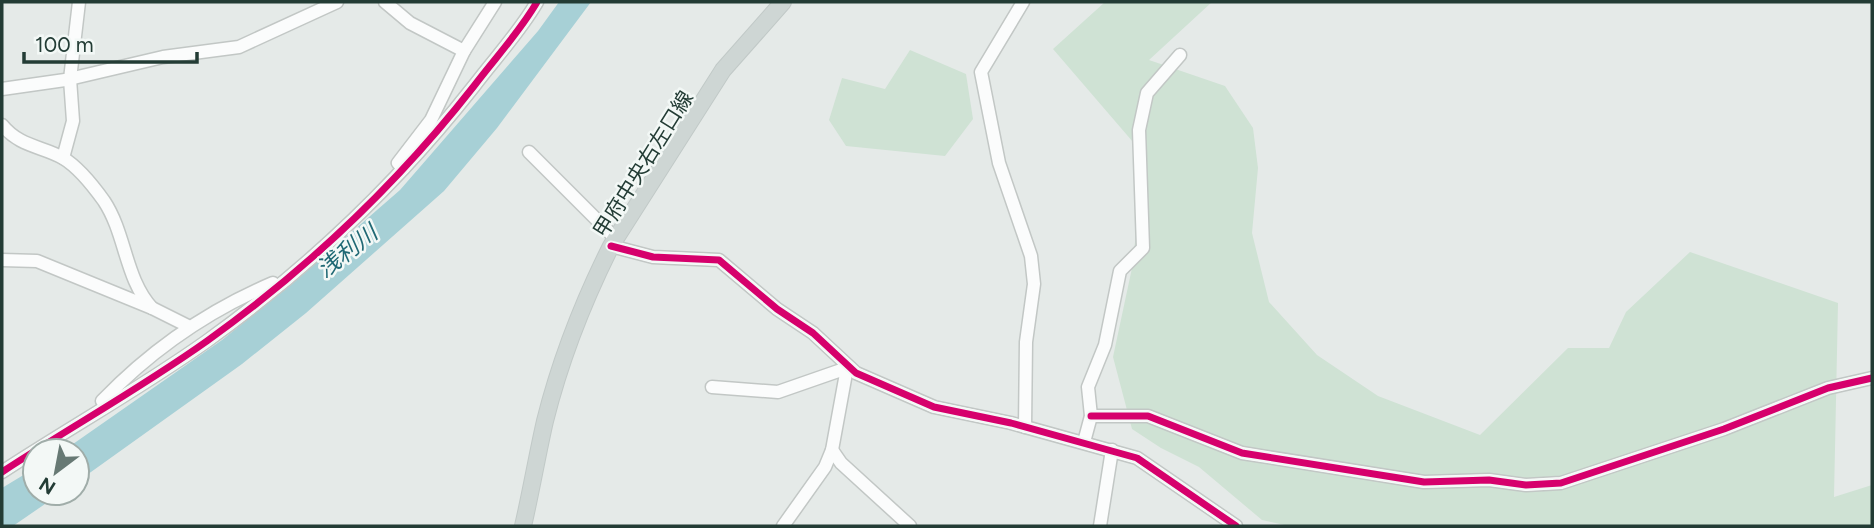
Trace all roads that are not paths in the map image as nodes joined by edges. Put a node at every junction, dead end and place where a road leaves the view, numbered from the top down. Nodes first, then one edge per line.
1 (79, 2) edge
2 (337, 2) edge
3 (385, 2) edge
4 (495, 2) edge
5 (537, 2) edge
6 (783, 2) edge
7 (1023, 2) edge
8 (464, 51) junction
9 (1180, 55) dead end
10 (70, 79) junction
11 (2, 89) edge
12 (2, 125) edge
13 (529, 152) dead end
14 (63, 158) junction
15 (404, 169) junction
16 (613, 242) junction
17 (2, 261) edge
18 (289, 276) junction
19 (152, 308) junction
20 (188, 326) junction
21 (847, 368) junction
22 (1872, 378) edge
23 (712, 387) dead end
24 (1091, 415) junction
25 (87, 417) junction
26 (1025, 427) junction
27 (1084, 442) junction
28 (832, 450) junction
29 (1112, 450) junction
30 (2, 472) edge
31 (523, 526) edge
32 (783, 526) edge
33 (909, 526) edge
34 (1100, 526) edge
35 (1236, 526) edge

1 - 10 street
2 - 10 street
3 - 8 street
4 - 8 street
5 - 15 street
6 - 16 main road, 甲府中央右左口線
7 - 26 street
8 - 15 street
9 - 24 street
10 - 11 street
10 - 14 street
12 - 14 street
13 - 16 street
14 - 19 street
15 - 18 street
16 - 21 street
16 - 31 main road, 甲府中央右左口線
17 - 19 street
18 - 20 street
18 - 25 street
19 - 20 street
20 - 25 street
21 - 23 street
21 - 26 street
21 - 28 street
22 - 24 street
24 - 27 street
25 - 30 street
26 - 27 street
27 - 29 street
28 - 32 street
28 - 33 street
29 - 34 street
29 - 35 street

